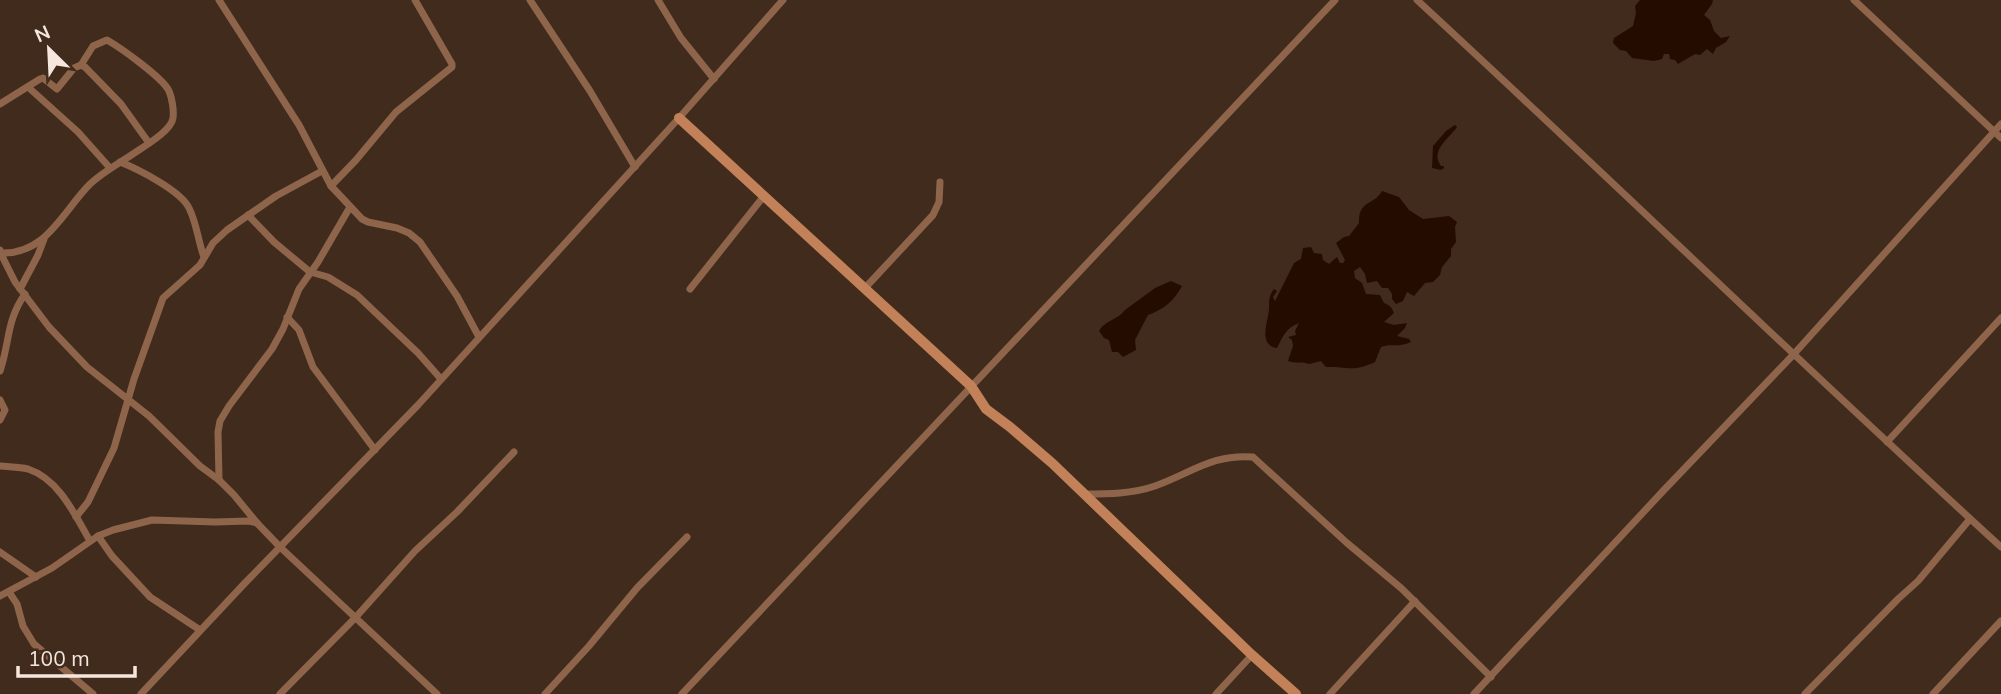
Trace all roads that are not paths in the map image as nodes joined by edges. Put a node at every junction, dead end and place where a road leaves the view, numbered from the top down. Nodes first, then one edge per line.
1 (219, 0) edge
2 (415, 0) edge
3 (530, 0) edge
4 (658, 0) edge
5 (783, 0) edge
6 (1335, 0) edge
7 (1417, 0) edge
8 (1854, 0) edge
9 (774, 4) edge
10 (81, 65) junction
11 (714, 79) junction
12 (28, 87) junction
13 (0, 104) edge
14 (680, 118) junction
15 (2001, 124) edge
16 (1994, 131) junction
17 (2001, 138) edge
18 (149, 143) junction
19 (120, 162) junction
20 (635, 167) junction
21 (110, 169) junction
22 (323, 172) junction
23 (940, 182) dead end
24 (331, 186) junction
25 (764, 196) junction
26 (350, 207) junction
27 (248, 215) junction
28 (44, 238) junction
29 (1, 251) edge
30 (204, 257) junction
31 (310, 272) junction
32 (865, 288) junction
33 (690, 289) dead end
34 (23, 291) junction
35 (288, 317) junction
36 (2001, 318) edge
37 (479, 337) junction
38 (1793, 355) junction
39 (0, 371) edge
40 (441, 379) junction
41 (971, 386) junction
42 (129, 399) junction
43 (0, 400) edge
44 (0, 420) edge
45 (1887, 442) junction
46 (376, 450) junction
47 (514, 452) dead end
48 (0, 466) edge
49 (219, 480) junction
50 (1084, 494) junction
51 (75, 517) junction
52 (1970, 519) junction
53 (257, 523) junction
54 (98, 536) junction
55 (687, 537) dead end
56 (90, 541) junction
57 (280, 547) junction
58 (2001, 547) edge
59 (0, 552) edge
60 (36, 577) junction
61 (3, 596) edge
62 (1415, 601) junction
63 (356, 617) junction
64 (2001, 621) edge
65 (200, 630) junction
66 (1252, 655) junction
67 (1491, 677) junction
68 (93, 694) edge
69 (141, 694) edge
70 (280, 694) edge
71 (437, 694) edge
72 (545, 694) edge
73 (682, 694) edge
74 (1216, 694) edge
75 (1296, 694) edge
76 (1330, 694) edge
77 (1474, 694) edge
78 (1805, 694) edge
79 (1933, 694) edge

1 - 22 street
2 - 24 street
3 - 20 street
4 - 11 street
5 - 9 street
6 - 41 street
7 - 38 street
8 - 16 street
9 - 11 street
10 - 12 street
10 - 18 street
10 - 18 street
11 - 14 street
12 - 13 street
12 - 21 street
14 - 20 street
14 - 25 street
15 - 16 street
16 - 17 street
16 - 38 street
18 - 19 street
19 - 21 street
19 - 30 street
20 - 37 street
21 - 28 street
22 - 24 street
22 - 27 street
23 - 32 street
24 - 26 street
25 - 32 street
25 - 33 street
26 - 31 street
26 - 37 street
27 - 30 street
27 - 31 street
28 - 29 street
28 - 34 street
29 - 34 street
30 - 42 street
31 - 35 street
31 - 40 street
32 - 41 street
34 - 39 street
34 - 42 street
35 - 46 street
35 - 49 street
36 - 45 street
37 - 40 street
38 - 45 street
38 - 67 street
40 - 46 street
41 - 50 street
41 - 73 street
42 - 49 street
42 - 51 street
43 - 44 street
45 - 52 street
46 - 57 street
47 - 63 street
48 - 51 street
49 - 53 street
50 - 62 street
50 - 66 street
51 - 56 street
52 - 58 street
52 - 78 street
53 - 54 street
53 - 57 street
54 - 56 street
54 - 65 street
55 - 72 street
56 - 60 street
57 - 63 street
57 - 65 street
59 - 60 street
60 - 61 street
61 - 68 street
62 - 67 street
62 - 76 street
63 - 70 street
63 - 71 street
64 - 79 street
65 - 69 street
66 - 74 street
66 - 75 street
67 - 77 street

